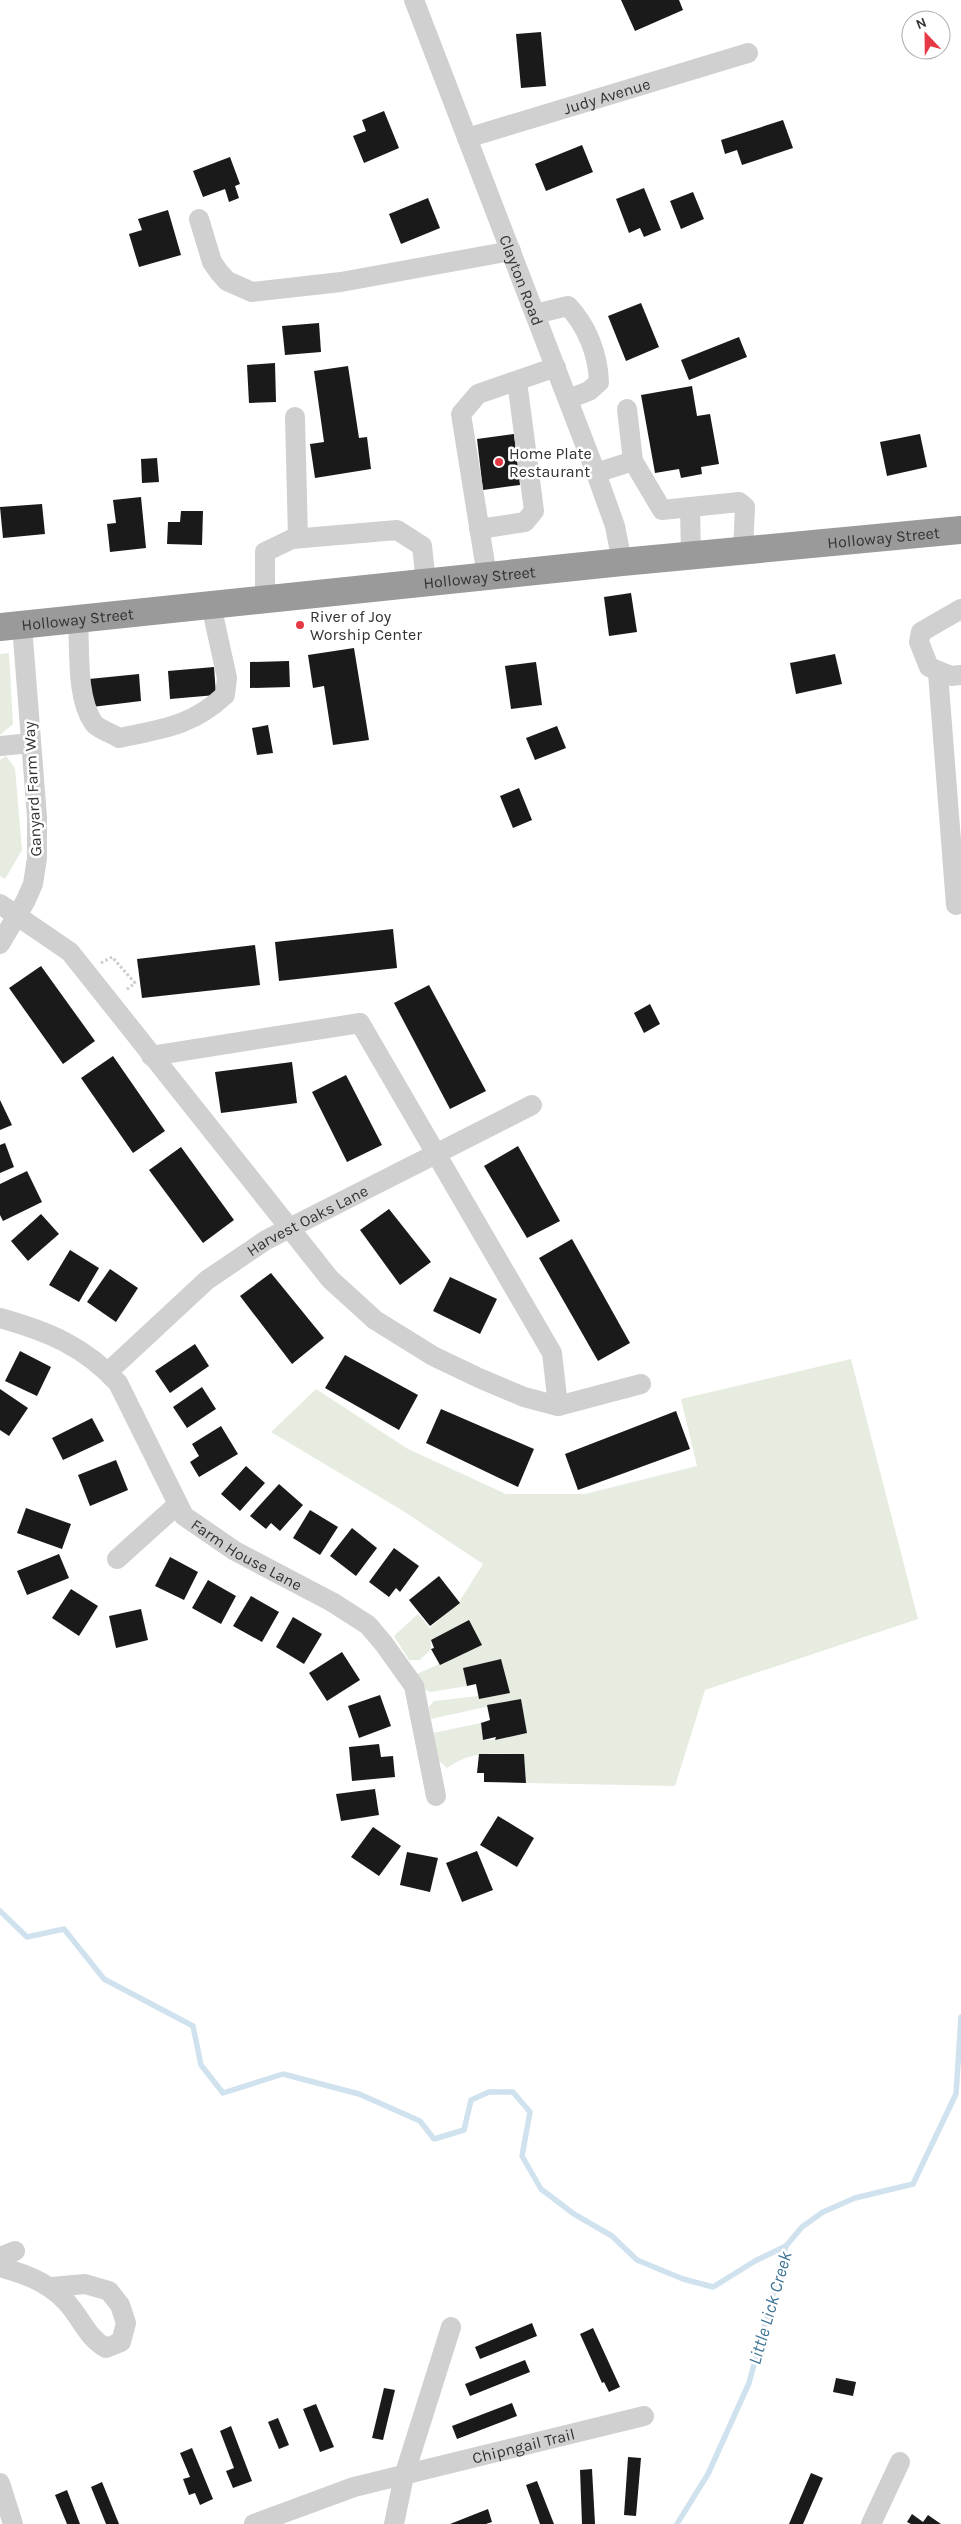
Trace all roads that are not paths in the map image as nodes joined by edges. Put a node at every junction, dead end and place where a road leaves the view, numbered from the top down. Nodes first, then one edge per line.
1 (414, 0) edge
2 (748, 53) dead end
3 (467, 138) junction
4 (200, 219) dead end
5 (511, 251) junction
6 (535, 314) junction
7 (556, 367) junction
8 (517, 380) junction
9 (568, 399) junction
10 (627, 410) dead end
11 (295, 417) dead end
12 (632, 460) junction
13 (596, 472) junction
14 (690, 507) junction
15 (479, 529) junction
16 (961, 530) edge
17 (298, 538) junction
18 (743, 551) junction
19 (691, 556) junction
20 (622, 562) junction
21 (487, 576) junction
22 (426, 583) junction
23 (265, 599) junction
24 (211, 605) junction
25 (961, 609) edge
26 (78, 619) junction
27 (11, 626) edge
28 (938, 672) junction
29 (961, 675) edge
30 (30, 743) junction
31 (0, 746) edge
32 (0, 904) edge
33 (956, 905) dead end
34 (18, 915) junction
35 (0, 944) edge
36 (151, 1056) junction
37 (532, 1105) dead end
38 (435, 1154) junction
39 (290, 1227) junction
40 (0, 1318) edge
41 (108, 1372) junction
42 (641, 1384) dead end
43 (558, 1406) junction
44 (177, 1505) junction
45 (117, 1559) dead end
46 (436, 1796) dead end
47 (0, 2267) edge
48 (52, 2287) dead end
49 (450, 2327) dead end
50 (644, 2416) dead end
51 (900, 2462) dead end
52 (404, 2476) junction
53 (0, 2483) edge
54 (13, 2524) edge
55 (254, 2524) edge
56 (394, 2524) edge
57 (871, 2524) edge

1 - 3 street, Clayton Road
2 - 3 street, Judy Avenue
3 - 5 street, Clayton Road
4 - 5 street
5 - 6 street, Clayton Road
6 - 7 street, Clayton Road
6 - 9 street
7 - 8 street
7 - 9 street, Clayton Road
8 - 15 street
8 - 15 street
9 - 13 street, Clayton Road
10 - 12 street
11 - 17 street
12 - 13 street
12 - 14 street
13 - 20 street, Clayton Road
14 - 18 street
14 - 19 street
15 - 21 street
16 - 18 highway, Holloway Street
17 - 22 street
17 - 23 street
18 - 19 highway, Holloway Street
19 - 20 highway, Holloway Street
20 - 21 highway, Holloway Street
21 - 22 highway, Holloway Street
22 - 23 highway, Holloway Street
23 - 24 highway, Holloway Street
24 - 26 highway, Holloway Street
24 - 26 street
25 - 28 street
26 - 27 highway, Holloway Street
27 - 30 street, Ganyard Farm Way
28 - 29 street
28 - 33 street
30 - 31 street
30 - 34 street, Ganyard Farm Way
32 - 34 street
34 - 35 street, Ganyard Farm Way
34 - 36 street
36 - 38 street
36 - 39 street
37 - 38 street, Harvest Oaks Lane
38 - 39 street, Harvest Oaks Lane
38 - 43 street
39 - 41 street, Harvest Oaks Lane
39 - 43 street
40 - 41 street, Farm House Lane
41 - 44 street, Farm House Lane
42 - 43 street
44 - 45 street
44 - 46 street, Farm House Lane
47 - 48 street
49 - 52 street
50 - 52 street, Chipngail Trail
51 - 57 street
52 - 55 street, Chipngail Trail
52 - 56 street
53 - 54 street

